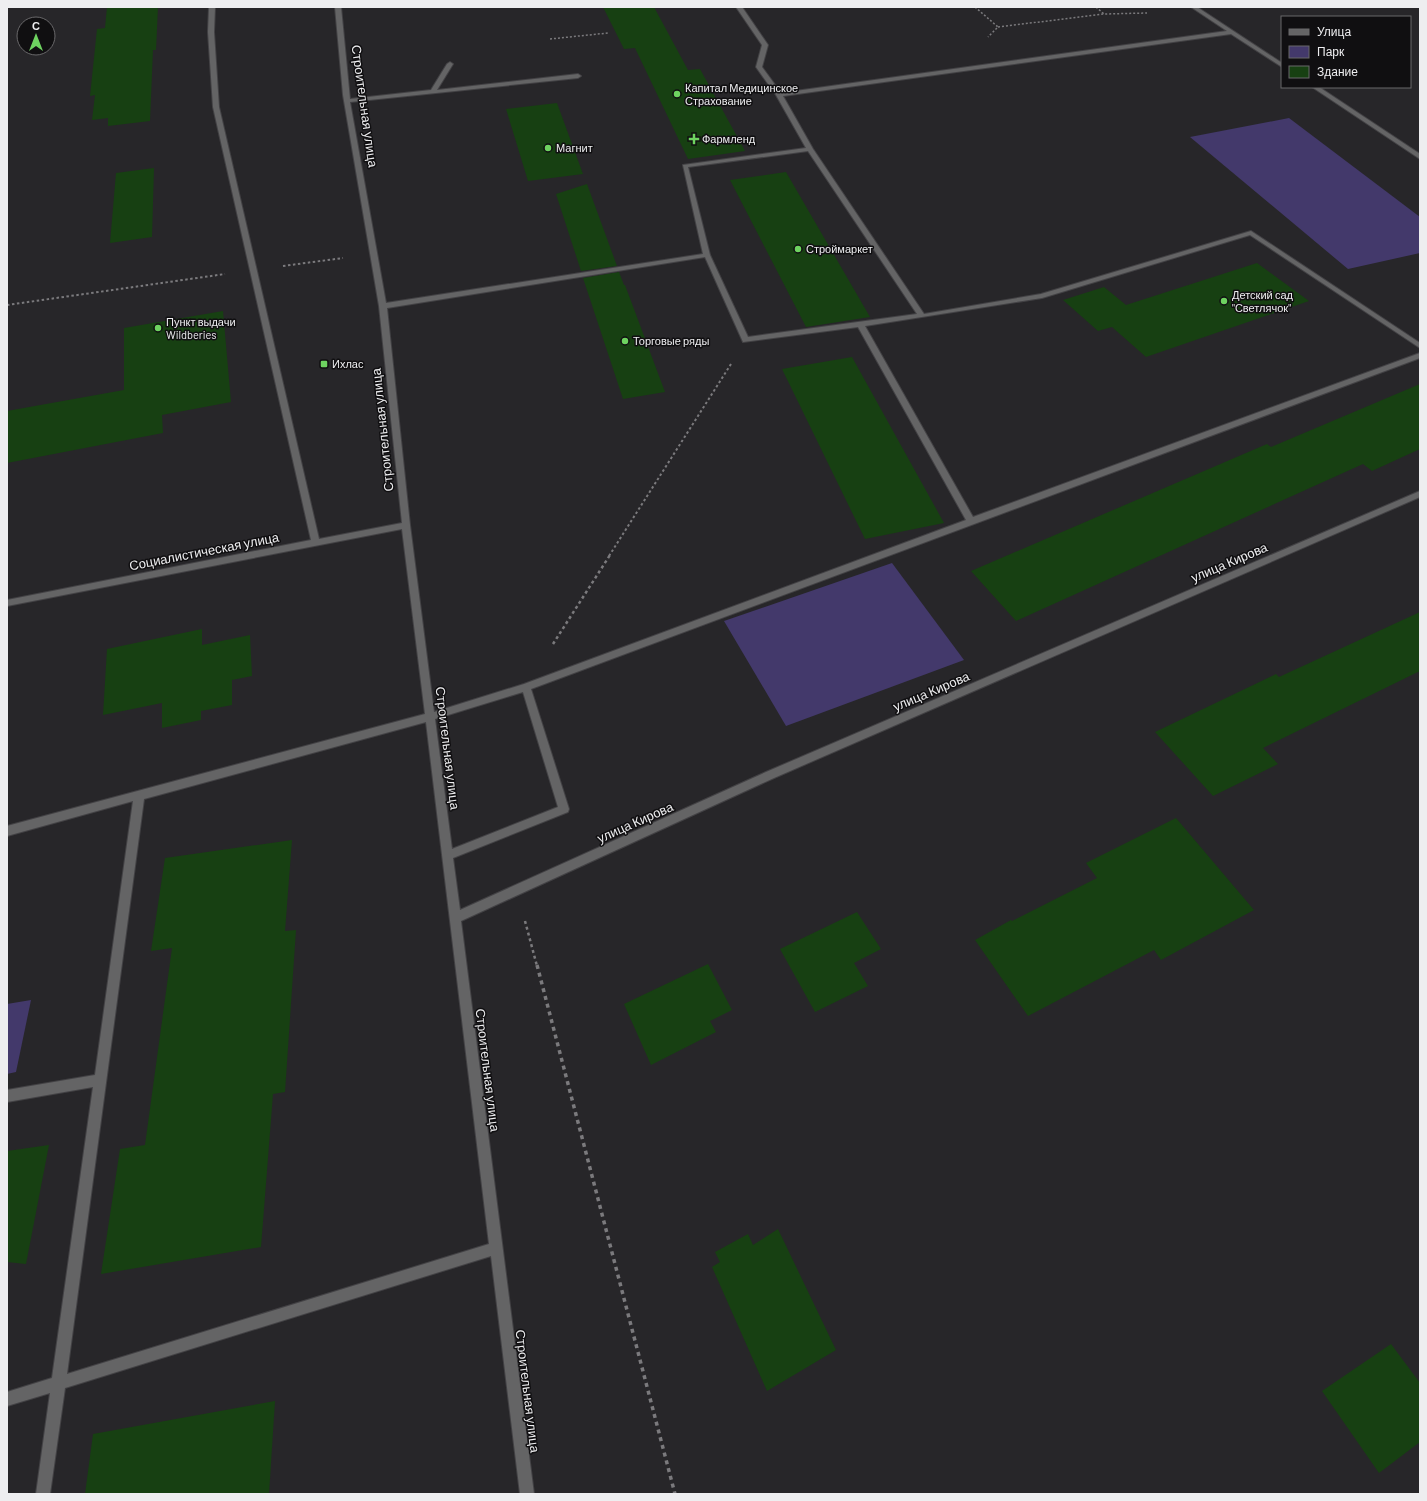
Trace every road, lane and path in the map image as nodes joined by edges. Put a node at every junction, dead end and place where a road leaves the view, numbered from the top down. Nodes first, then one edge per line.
1 (212, 7) edge
2 (338, 7) edge
3 (739, 7) edge
4 (1096, 7) edge
5 (1194, 7) edge
6 (1150, 13) dead end
7 (1104, 14) junction
8 (998, 27) dead end
9 (1233, 32) junction
10 (608, 33) dead end
11 (550, 39) dead end
12 (450, 64) dead end
13 (1281, 64) edge
14 (578, 76) dead end
15 (1316, 88) edge
16 (433, 92) junction
17 (779, 95) junction
18 (347, 101) junction
19 (810, 149) junction
20 (1420, 157) edge
21 (374, 253) junction
22 (707, 255) junction
23 (254, 270) junction
24 (7, 305) edge
25 (383, 306) junction
26 (922, 316) junction
27 (861, 325) junction
28 (746, 340) junction
29 (1420, 346) edge
30 (1420, 355) edge
31 (1420, 494) edge
32 (971, 521) junction
33 (406, 525) junction
34 (316, 543) junction
35 (7, 603) edge
36 (526, 687) junction
37 (430, 717) junction
38 (139, 796) junction
39 (7, 831) edge
40 (448, 854) junction
41 (517, 890) junction
42 (455, 918) junction
43 (100, 1080) junction
44 (7, 1096) edge
45 (496, 1248) junction
46 (58, 1383) junction
47 (7, 1399) edge
48 (43, 1494) edge
49 (527, 1494) edge
50 (675, 1494) edge

1 - 23 street
2 - 18 street, Строительная улица
3 - 17 street
4 - 7 path
5 - 9 street
6 - 7 path
7 - 8 path
9 - 13 street
9 - 17 street
10 - 11 path
12 - 16 street
14 - 16 street
15 - 20 street
16 - 18 street
17 - 19 street
18 - 21 street, Строительная улица
19 - 22 street
19 - 26 street
21 - 23 path
21 - 25 street, Строительная улица
22 - 25 street
22 - 28 street
23 - 24 path
23 - 34 street
25 - 33 street, Строительная улица
26 - 27 street
26 - 29 street
27 - 28 street
27 - 32 street
28 - 36 path
30 - 32 street
31 - 41 street, улица Кирова
32 - 36 street
33 - 34 street, Социалистическая улица
33 - 37 street, Строительная улица
34 - 35 street, Социалистическая улица
36 - 37 street
36 - 40 street
37 - 38 street
37 - 40 street, Строительная улица
38 - 39 street
38 - 43 street
40 - 42 street, Строительная улица
41 - 42 street, улица Кирова
41 - 50 path
42 - 45 street, Строительная улица
43 - 44 street
43 - 46 street
45 - 46 street
45 - 49 street, Строительная улица
46 - 47 street
46 - 48 street

